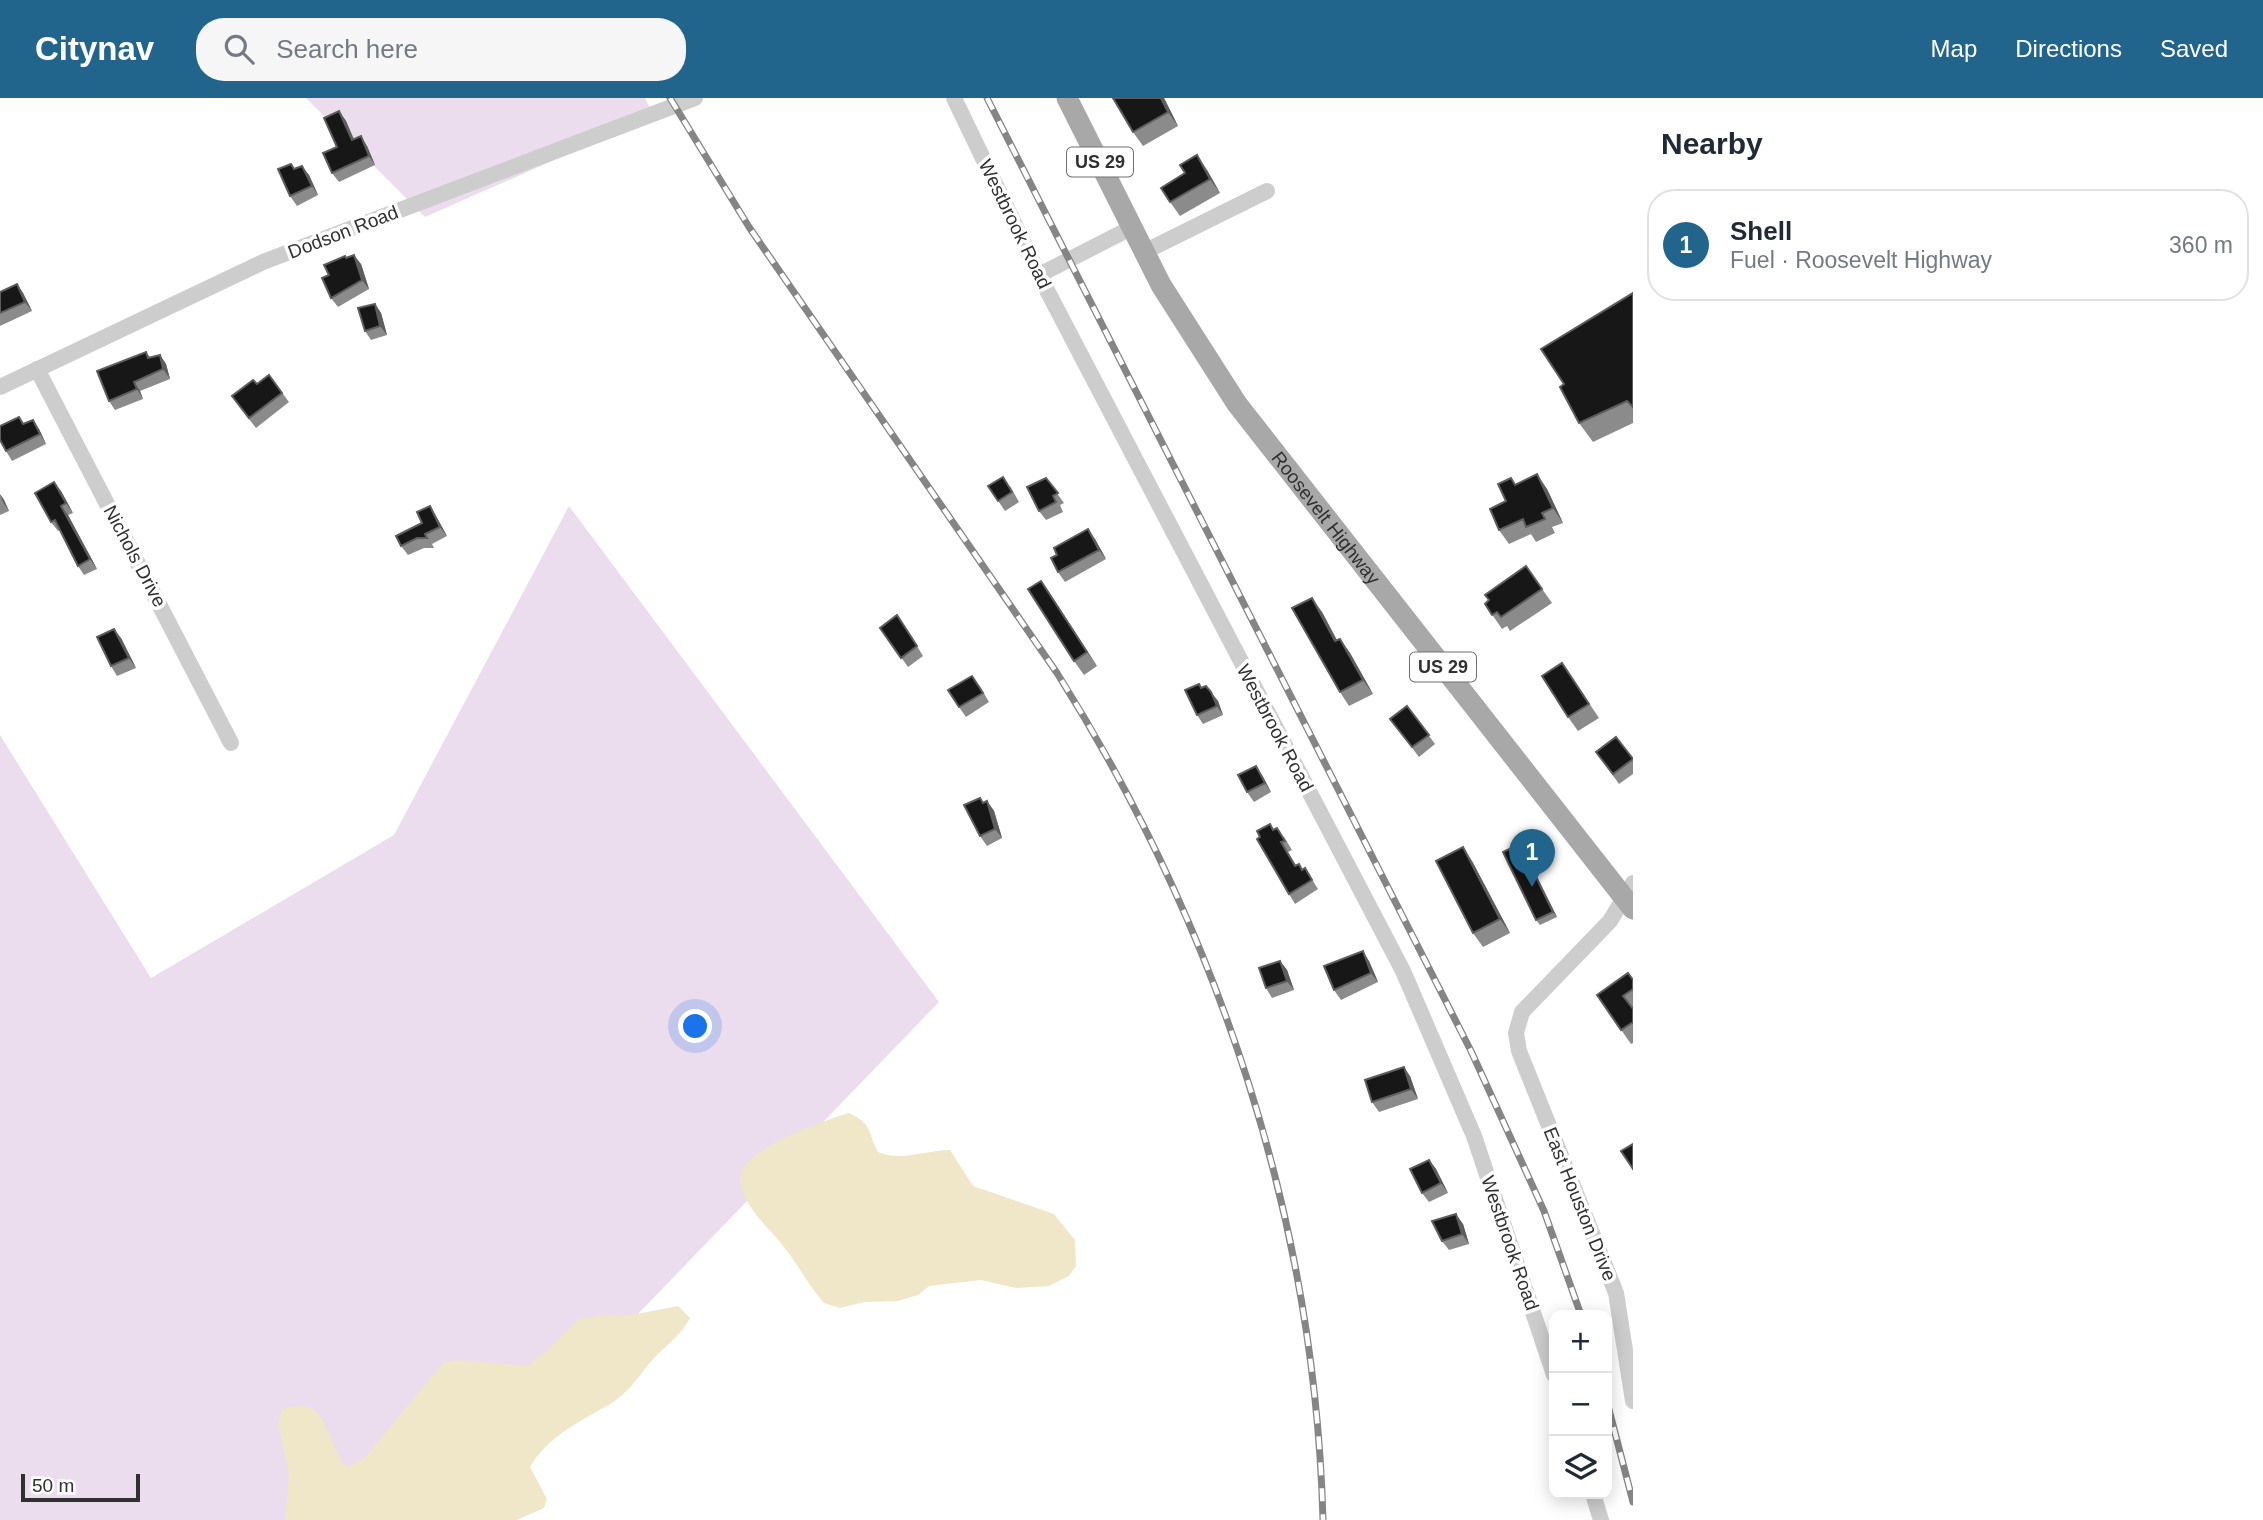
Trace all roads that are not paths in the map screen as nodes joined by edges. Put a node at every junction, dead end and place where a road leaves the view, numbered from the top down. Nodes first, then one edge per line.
1 (695, 98) edge
2 (954, 98) edge
3 (1067, 98) edge
4 (1267, 191) dead end
5 (1131, 228) junction
6 (1144, 252) junction
7 (1039, 275) junction
8 (37, 369) junction
9 (0, 387) edge
10 (231, 743) dead end
11 (1630, 897) edge
12 (1553, 1373) edge
13 (1633, 1401) edge
14 (1595, 1499) edge
15 (1601, 1520) edge

1 - 8 street, Dodson Road
2 - 7 street, Westbrook Road
3 - 5 main road, Roosevelt Highway / US 29
4 - 6 street
5 - 6 main road, Roosevelt Highway / US 29
5 - 7 street
6 - 11 main road, Roosevelt Highway / US 29
7 - 12 street, Westbrook Road
8 - 9 street, Dodson Road
8 - 10 street, Nichols Drive
11 - 13 street, East Houston Drive
14 - 15 street

